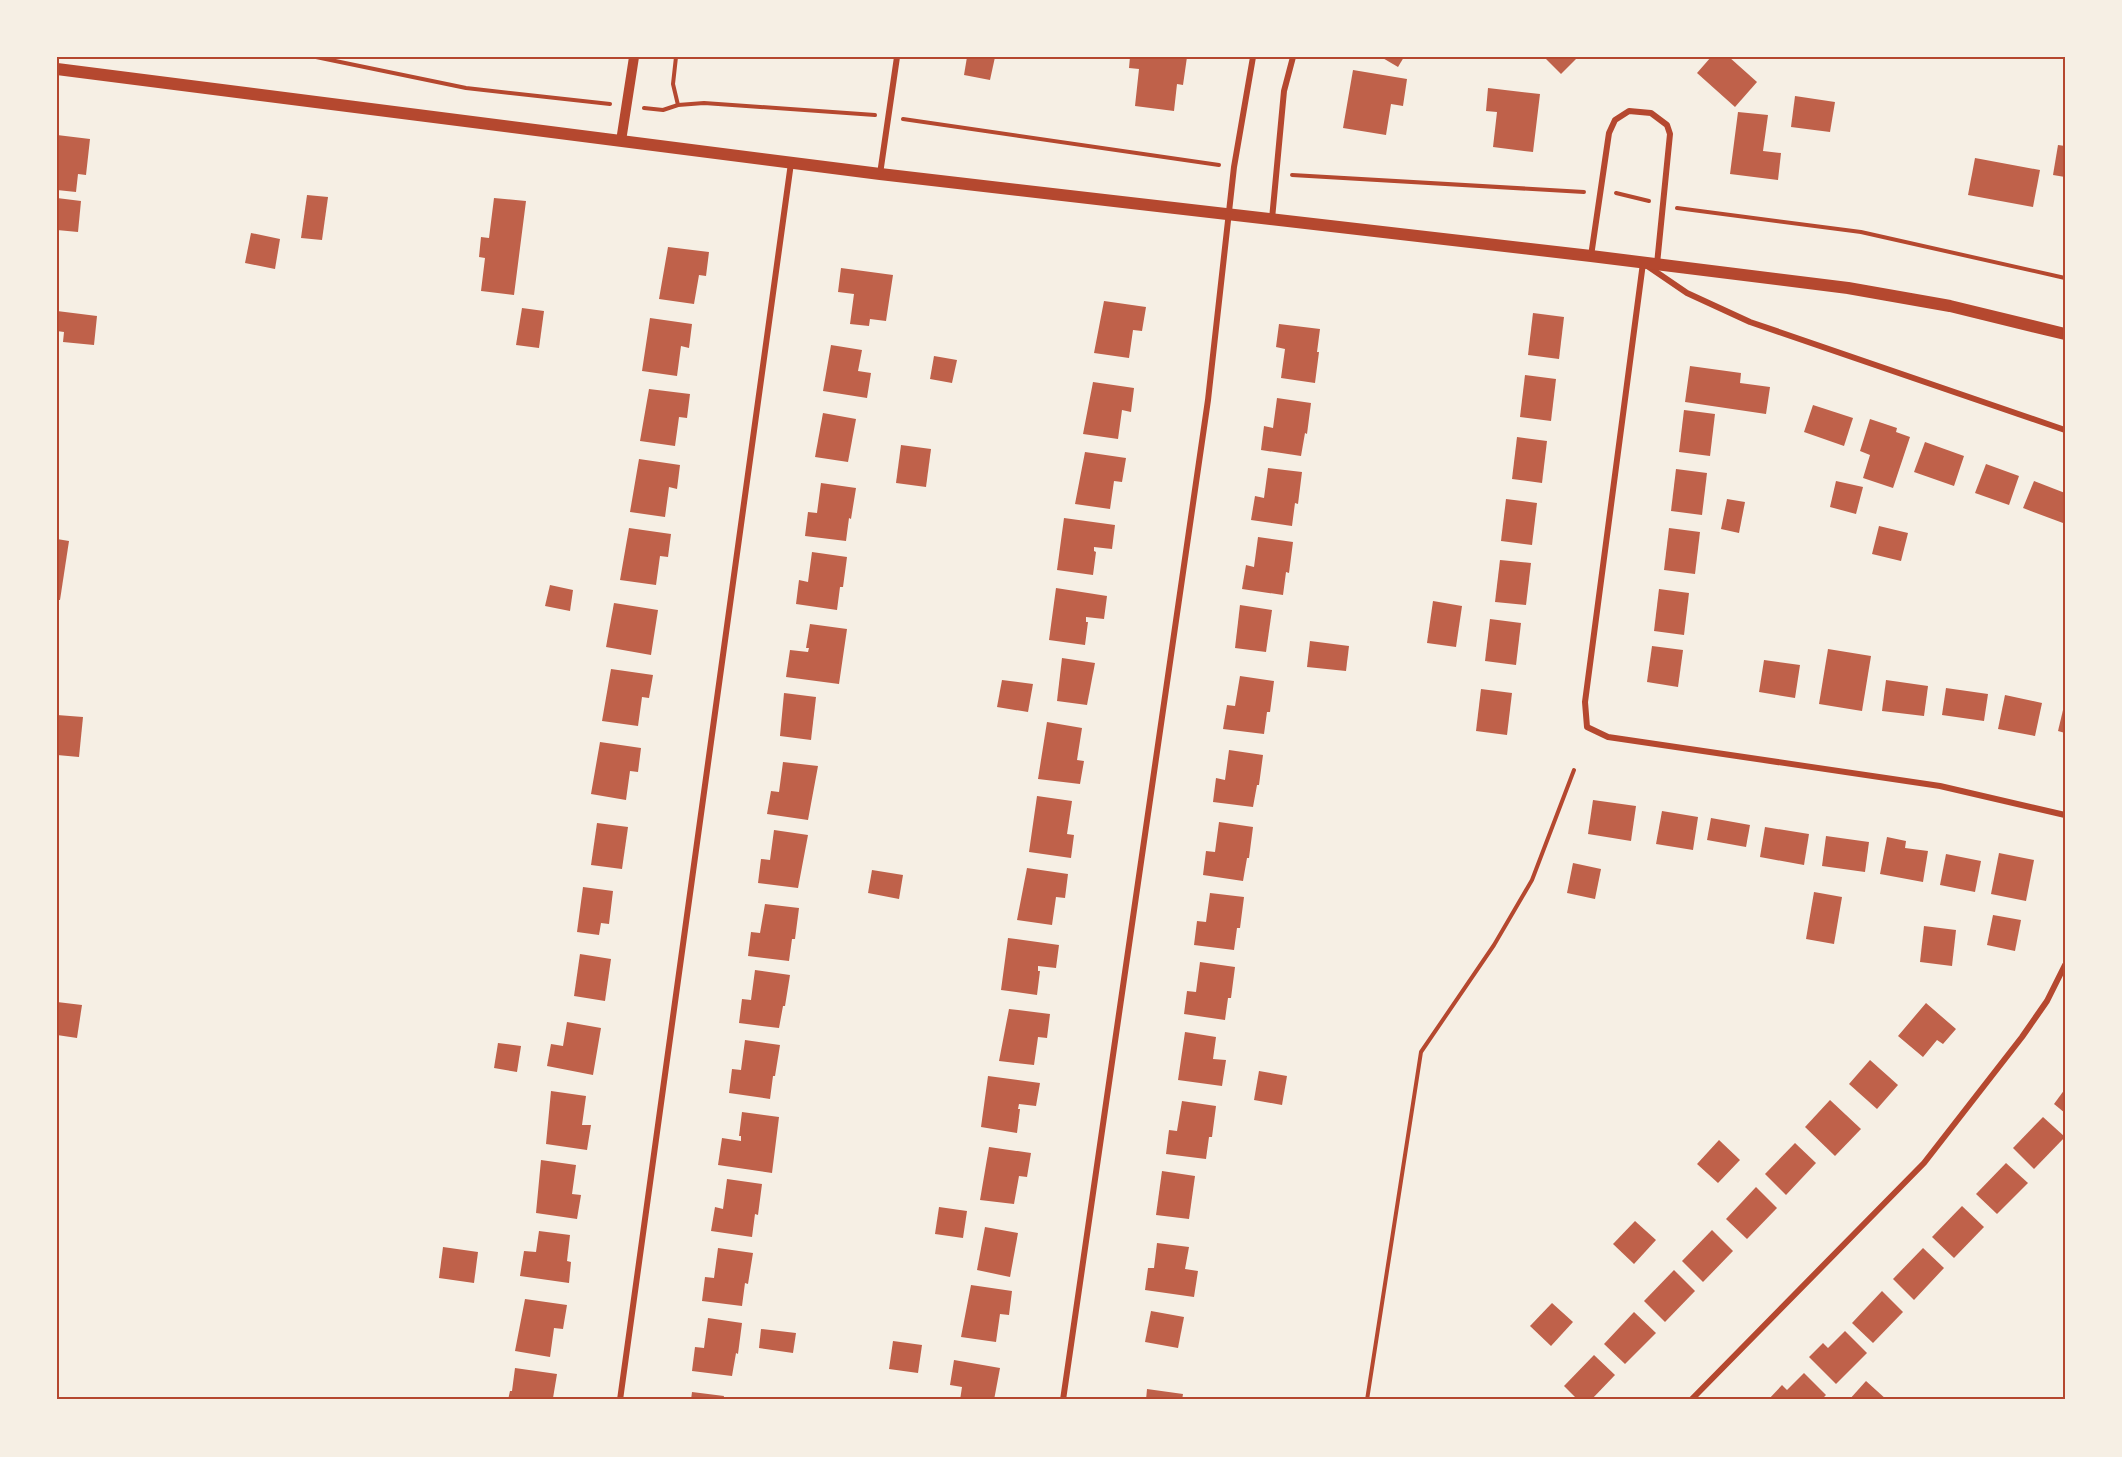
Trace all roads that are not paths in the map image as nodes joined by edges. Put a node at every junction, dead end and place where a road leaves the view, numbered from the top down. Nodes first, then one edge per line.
1 (634, 57) edge
2 (897, 57) edge
3 (1253, 57) edge
4 (1293, 57) edge
5 (57, 69) edge
6 (621, 141) junction
7 (791, 162) junction
8 (880, 174) junction
9 (1228, 214) junction
10 (1272, 219) junction
11 (1591, 256) junction
12 (1643, 263) junction
13 (1657, 264) junction
14 (2065, 334) edge
15 (2065, 430) edge
16 (2065, 815) edge
17 (2065, 965) edge
18 (620, 1400) edge
19 (1063, 1400) edge
20 (1690, 1400) edge

1 - 6 street
2 - 8 street
3 - 9 street
4 - 10 street
5 - 6 main road
6 - 7 main road
7 - 8 main road
7 - 18 street
8 - 9 main road
9 - 10 main road
9 - 19 street
10 - 11 main road
11 - 12 main road
11 - 13 street
12 - 13 main road
12 - 15 street
12 - 16 street
13 - 14 main road
17 - 20 street

